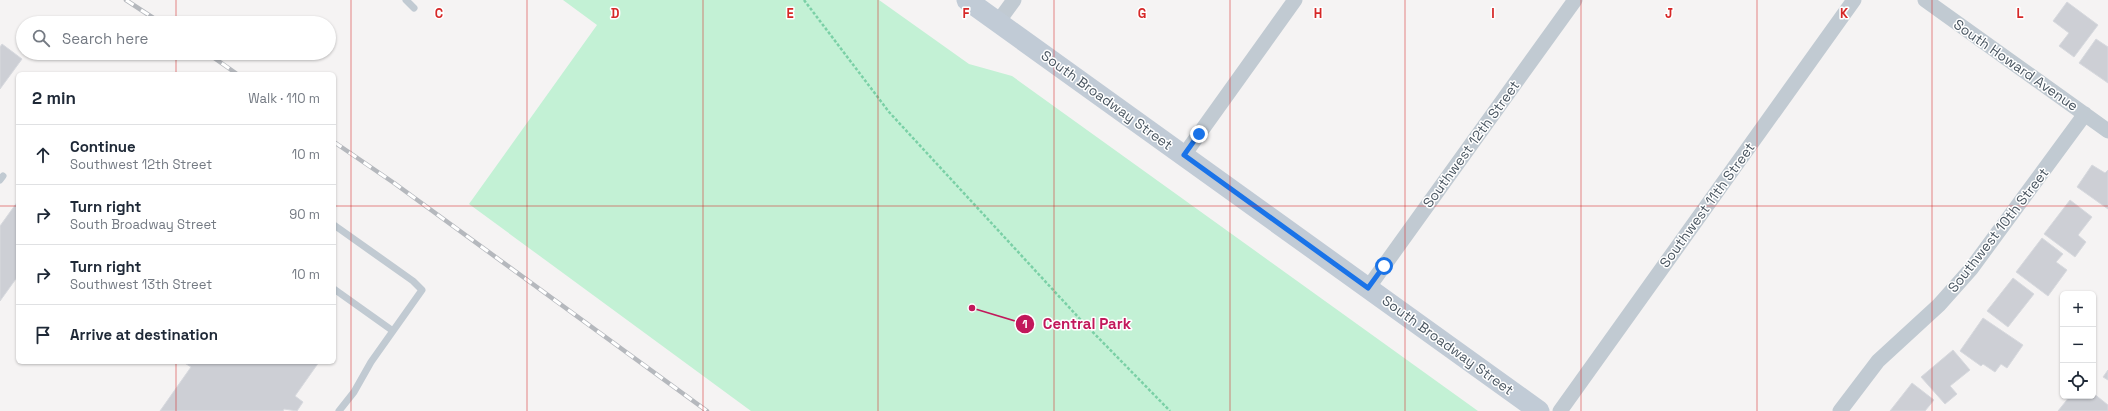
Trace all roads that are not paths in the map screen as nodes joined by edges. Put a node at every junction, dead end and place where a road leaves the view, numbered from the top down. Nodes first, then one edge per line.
1 (406, 0) edge
2 (967, 0) edge
3 (1014, 0) edge
4 (1295, 0) edge
5 (1575, 0) edge
6 (1854, 0) edge
7 (1925, 0) edge
8 (414, 8) dead end
9 (998, 22) junction
10 (2085, 114) junction
11 (2108, 131) edge
12 (1184, 155) junction
13 (336, 226) edge
14 (1368, 288) junction
15 (336, 290) edge
16 (393, 331) junction
17 (339, 411) edge
18 (1539, 411) edge
19 (1560, 411) edge
20 (1840, 411) edge

1 - 8 lane
2 - 9 main road, South Broadway Street
3 - 9 street
4 - 12 street
5 - 14 street, Southwest 12th Street
6 - 19 street, Southwest 11th Street
7 - 10 street, South Howard Avenue
9 - 12 main road, South Broadway Street
10 - 11 street, South Howard Avenue
10 - 20 street, Southwest 10th Street
12 - 14 main road, South Broadway Street
13 - 16 lane
14 - 18 main road, South Broadway Street
15 - 16 lane
16 - 17 lane

